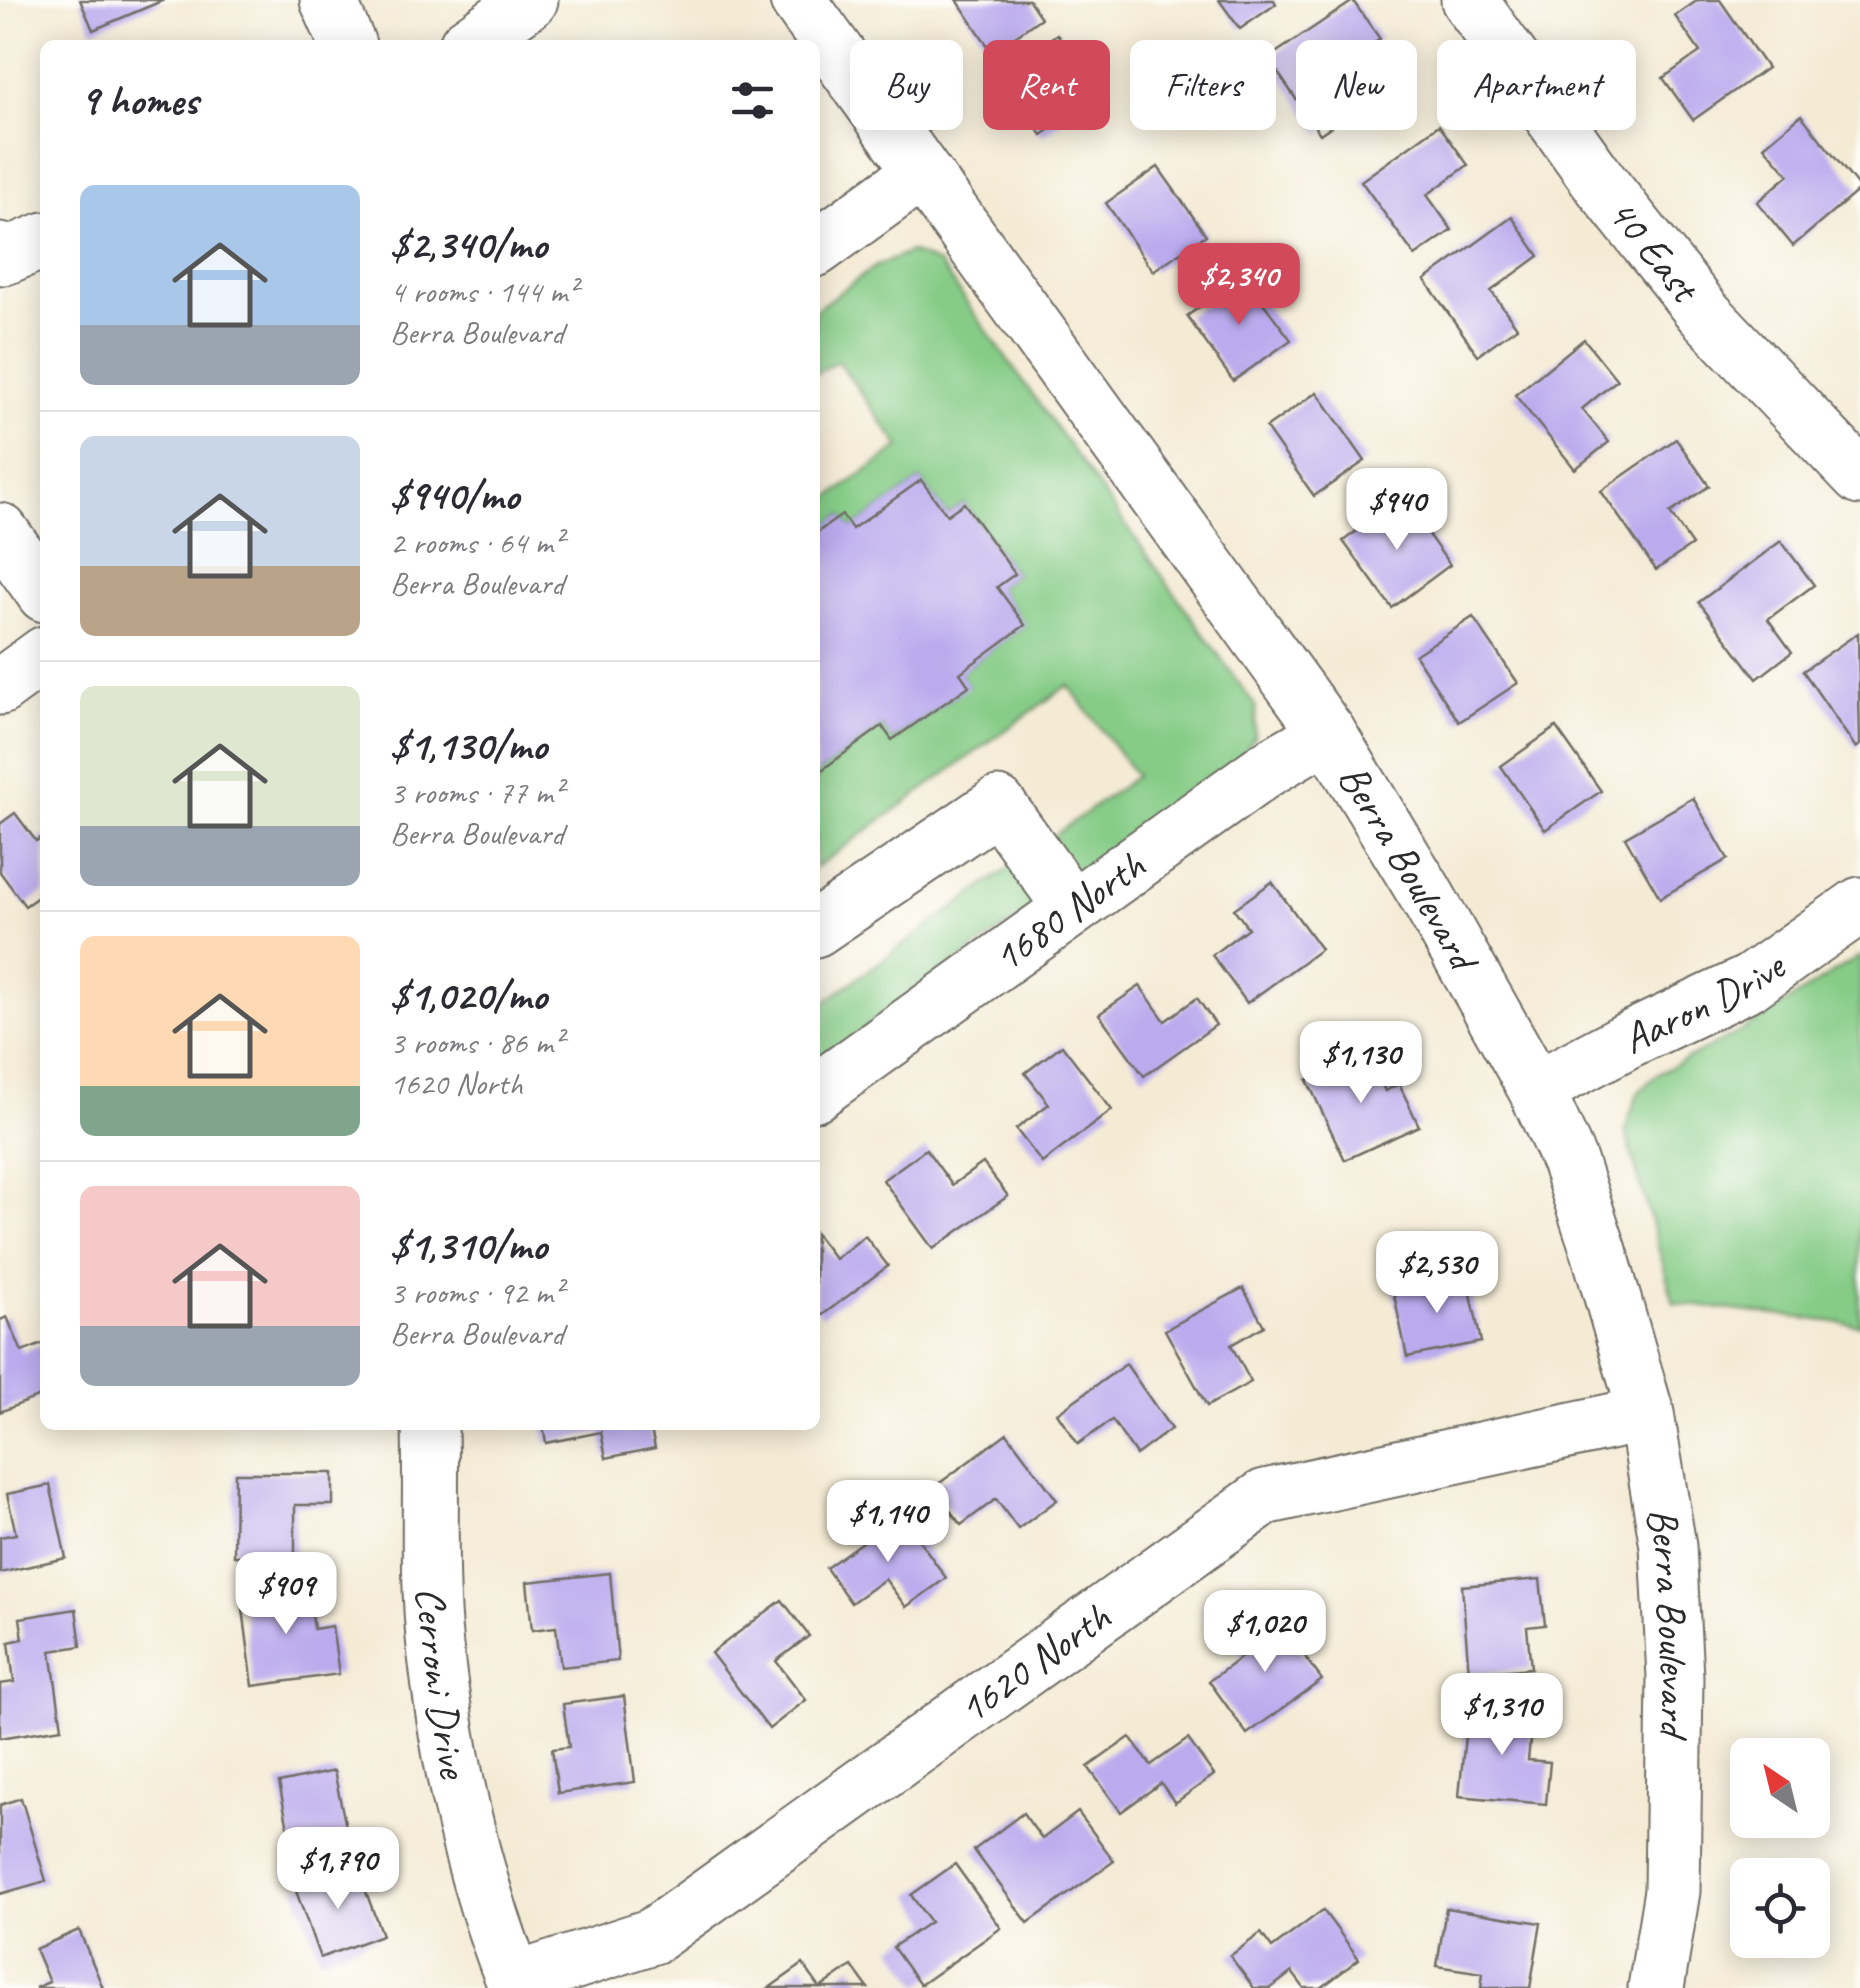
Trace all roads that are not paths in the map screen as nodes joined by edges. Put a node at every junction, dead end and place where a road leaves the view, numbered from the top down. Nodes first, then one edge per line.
1 (328, 0) edge
2 (530, 0) edge
3 (798, 0) edge
4 (1468, 0) edge
5 (346, 40) edge
6 (474, 40) edge
7 (922, 172) junction
8 (40, 242) edge
9 (820, 246) edge
10 (0, 252) edge
11 (1860, 477) edge
12 (0, 532) edge
13 (40, 587) edge
14 (40, 658) edge
15 (0, 686) edge
16 (1328, 733) junction
17 (1860, 905) edge
18 (1072, 908) junction
19 (820, 926) edge
20 (820, 1090) edge
21 (1536, 1090) junction
22 (1646, 1414) junction
23 (430, 1430) edge
24 (516, 1985) edge
25 (1656, 1988) edge

1 - 5 street
2 - 6 street
3 - 7 street, Berra Boulevard
4 - 11 street, 40 East
7 - 9 street
7 - 16 street, Berra Boulevard
8 - 10 street
12 - 13 street
14 - 15 street
16 - 18 street, 1680 North
16 - 21 street, Berra Boulevard
17 - 21 street, Aaron Drive
18 - 19 street
18 - 20 street, 1680 North
21 - 22 street, Berra Boulevard
22 - 24 street, 1620 North
22 - 25 street, Berra Boulevard
23 - 24 street, Cerroni Drive

